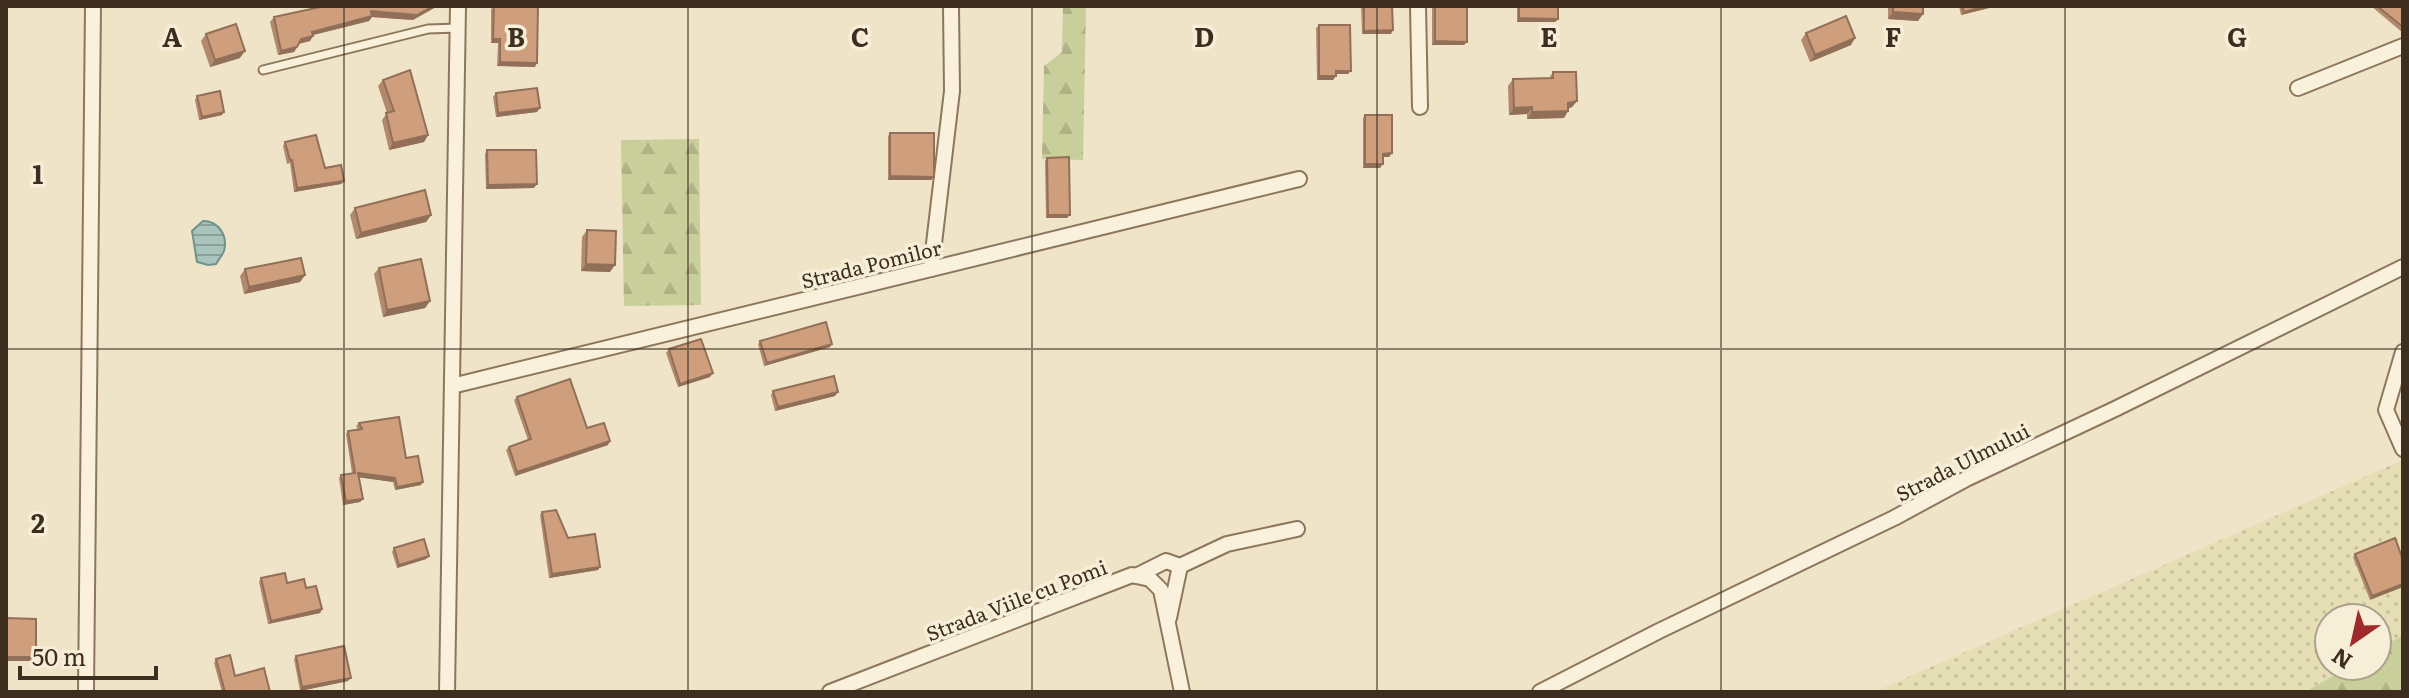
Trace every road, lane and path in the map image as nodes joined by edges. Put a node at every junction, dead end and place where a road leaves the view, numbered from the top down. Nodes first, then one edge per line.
1 (93, 6) edge
2 (458, 6) edge
3 (951, 6) edge
4 (1418, 6) edge
5 (458, 28) junction
6 (2403, 46) edge
7 (263, 70) dead end
8 (2298, 88) dead end
9 (1420, 107) dead end
10 (1299, 179) dead end
11 (2403, 267) edge
12 (931, 269) junction
13 (2403, 352) edge
14 (452, 386) junction
15 (2403, 449) edge
16 (1297, 529) dead end
17 (1180, 566) junction
18 (1136, 576) junction
19 (1168, 623) junction
20 (86, 692) edge
21 (447, 692) edge
22 (830, 692) edge
23 (1182, 692) edge
24 (1540, 692) edge

1 - 20 street
2 - 5 street
3 - 12 street
4 - 9 street
5 - 7 lane
5 - 14 street
6 - 8 street
10 - 12 street, Strada Pomilor
11 - 24 street, Strada Ulmului
12 - 14 street, Strada Pomilor
13 - 15 street
14 - 21 street
16 - 17 street
17 - 18 street
17 - 19 street
18 - 19 street, Strada Viile cu Pomi
18 - 22 street, Strada Viile cu Pomi
19 - 23 street, Strada Viile cu Pomi

